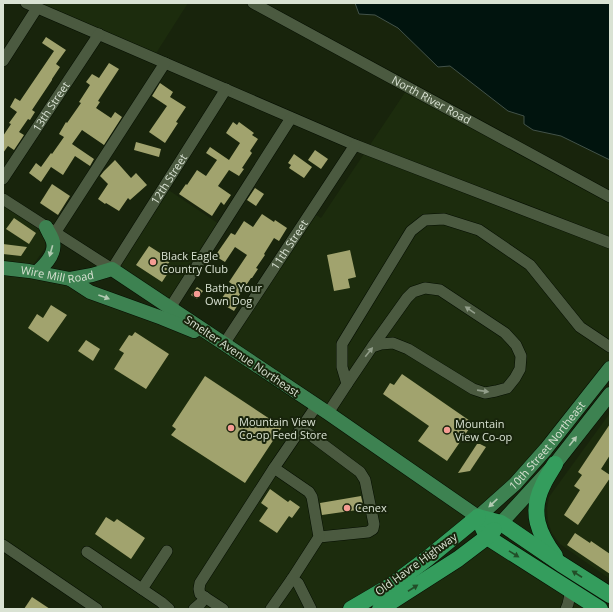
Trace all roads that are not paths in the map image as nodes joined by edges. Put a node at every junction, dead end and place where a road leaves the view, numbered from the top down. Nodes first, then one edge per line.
1 (26, 3) edge
2 (253, 3) edge
3 (37, 8) junction
4 (99, 34) junction
5 (3, 61) edge
6 (165, 63) junction
7 (226, 89) junction
8 (291, 118) junction
9 (355, 146) junction
10 (3, 179) edge
11 (610, 197) edge
12 (3, 199) edge
13 (51, 230) junction
14 (610, 243) edge
15 (3, 268) edge
16 (112, 269) junction
17 (37, 272) junction
18 (70, 279) junction
19 (170, 308) junction
20 (224, 344) junction
21 (372, 347) junction
22 (610, 347) edge
23 (610, 368) edge
24 (347, 384) junction
25 (610, 394) edge
26 (322, 409) junction
27 (301, 428) junction
28 (555, 464) junction
29 (274, 468) junction
30 (478, 517) junction
31 (501, 523) junction
32 (319, 537) junction
33 (487, 537) junction
34 (3, 545) edge
35 (167, 551) dead end
36 (86, 552) dead end
37 (561, 564) junction
38 (292, 579) junction
39 (142, 589) junction
40 (571, 590) junction
41 (610, 595) edge
42 (205, 597) junction
43 (98, 609) edge
44 (169, 609) edge
45 (194, 609) edge
46 (223, 609) edge
47 (271, 609) edge
48 (311, 609) edge
49 (351, 609) edge
50 (380, 609) edge
51 (566, 609) edge
52 (600, 609) edge

1 - 3 street
2 - 11 street, North River Road
3 - 4 street
3 - 5 street
4 - 6 street
4 - 10 street, 13th Street
6 - 7 street
6 - 13 street
7 - 8 street
7 - 16 street, 12th Street
8 - 9 street
8 - 19 street
9 - 14 street
9 - 20 street, 11th Street
12 - 13 street, Smelter Avenue Northeast
13 - 16 street, Smelter Avenue Northeast
13 -> 17 main road
15 - 17 main road, Wire Mill Road
16 - 18 main road, Wire Mill Road
16 - 19 main road, Smelter Avenue Northeast
17 - 18 main road, Wire Mill Road
18 -> 20 main road
19 - 20 main road, Smelter Avenue Northeast
20 - 26 main road, Smelter Avenue Northeast
21 -> 21 street
24 -> 21 street
22 - 24 street
23 -> 30 main road, 10th Street Northeast
24 - 26 street
28 -> 25 main road, 10th Street Northeast
26 - 27 street
26 - 30 main road, Smelter Avenue Northeast
27 - 29 street
27 - 32 street
28 - 31 main road, 10th Street Northeast
28 - 37 highway
29 - 32 street
29 - 42 street
30 - 31 highway, Smelter Avenue Northeast
30 - 33 highway
30 - 49 highway, Old Havre Highway
31 - 33 highway, Old Havre Highway
31 - 37 highway, Smelter Avenue Northeast
32 - 38 street
33 -> 40 highway
50 -> 33 highway, Old Havre Highway
34 - 43 street
35 - 39 street
36 - 39 street
41 -> 37 highway, Smelter Avenue Northeast
38 - 47 street
38 - 48 street
39 - 44 street
40 - 51 street
40 - 52 highway
42 - 45 street
42 - 46 street

